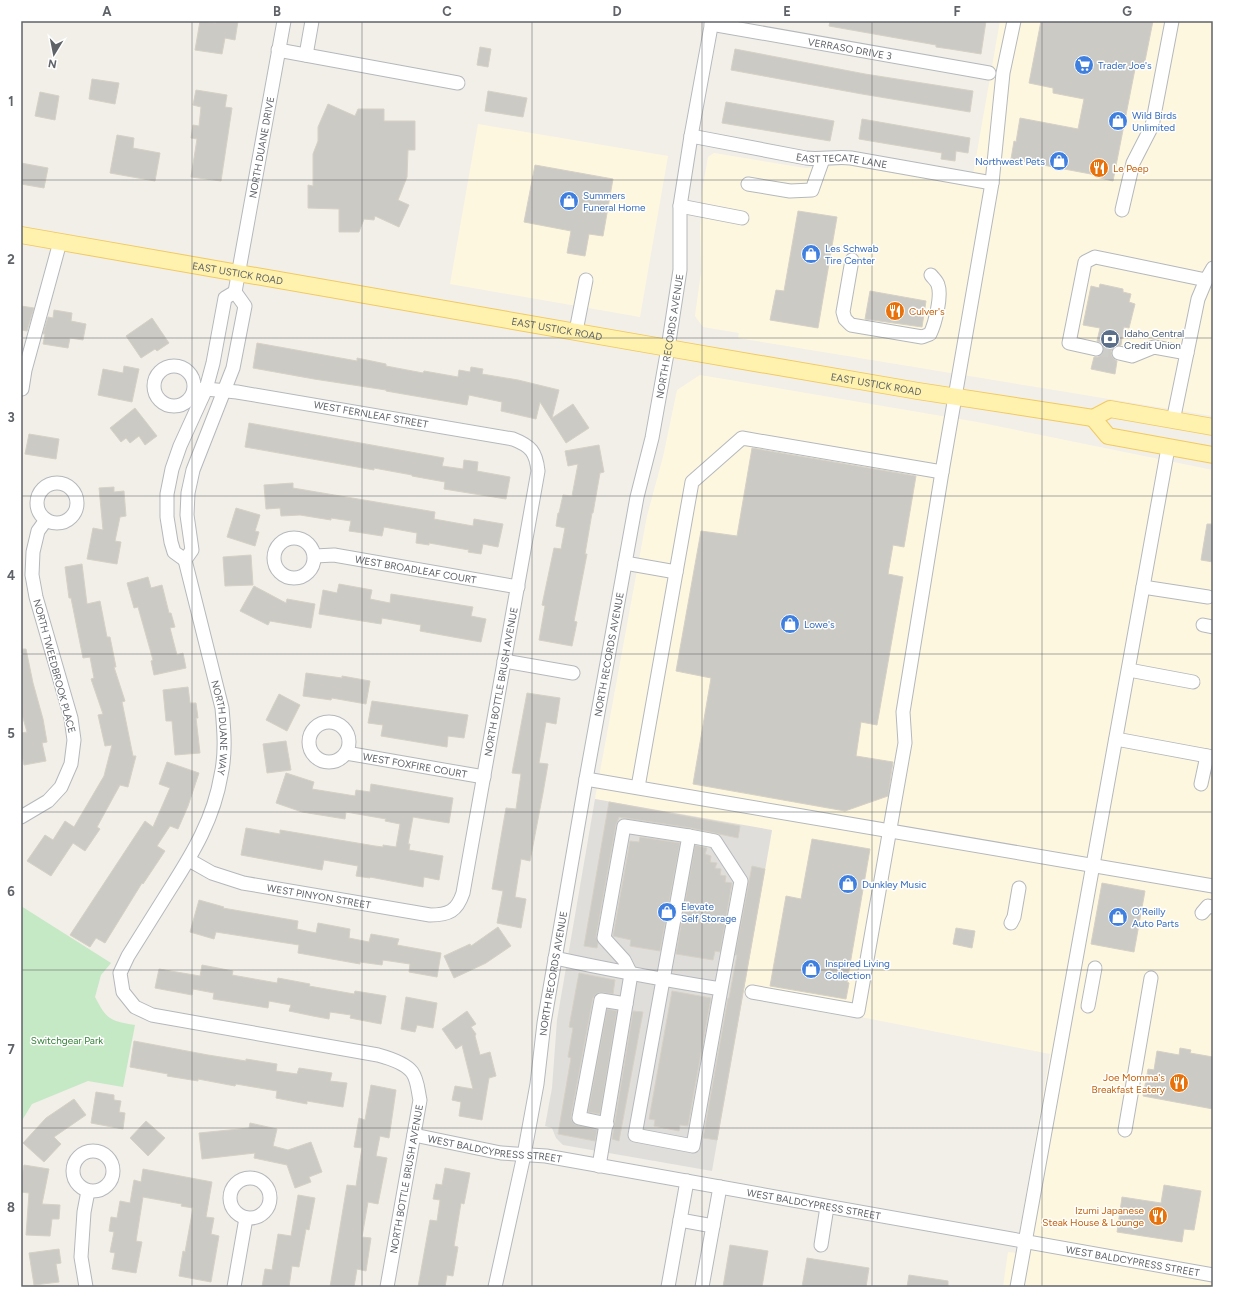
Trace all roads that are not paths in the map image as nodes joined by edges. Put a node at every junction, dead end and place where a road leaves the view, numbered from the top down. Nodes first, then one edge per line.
1 (284, 21) edge
2 (312, 21) edge
3 (1014, 21) edge
4 (1172, 21) edge
5 (712, 22) edge
6 (278, 50) junction
7 (306, 55) junction
8 (989, 73) dead end
9 (458, 83) dead end
10 (691, 136) junction
11 (823, 159) junction
12 (992, 183) junction
13 (748, 184) dead end
14 (680, 206) junction
15 (1122, 210) dead end
16 (742, 218) dead end
17 (21, 235) edge
18 (60, 242) junction
19 (852, 260) dead end
20 (1213, 268) edge
21 (238, 273) junction
22 (931, 275) dead end
23 (586, 280) dead end
24 (1206, 280) junction
25 (235, 292) junction
26 (576, 331) junction
27 (668, 348) junction
28 (1096, 349) tunnel mouth
29 (1119, 353) tunnel mouth
30 (1187, 353) junction
31 (22, 389) dead end
32 (200, 390) junction
33 (224, 391) junction
34 (955, 397) junction
35 (1093, 418) junction
36 (1173, 420) junction
37 (1213, 427) edge
38 (1168, 448) junction
39 (532, 449) joint
40 (1213, 456) edge
41 (942, 472) junction
42 (46, 520) dead end
43 (314, 556) dead end
44 (185, 560) junction
45 (625, 563) junction
46 (676, 572) junction
47 (518, 587) junction
48 (1144, 587) junction
49 (1208, 598) dead end
50 (504, 661) junction
51 (1129, 670) junction
52 (573, 673) dead end
53 (1193, 682) dead end
54 (1116, 739) junction
55 (346, 753) dead end
56 (1210, 756) edge
57 (484, 777) junction
58 (586, 779) junction
59 (1201, 784) dead end
60 (638, 787) junction
61 (21, 817) edge
62 (890, 831) junction
63 (689, 836) junction
64 (189, 860) junction
65 (1094, 865) junction
66 (1213, 886) edge
67 (1020, 888) dead end
68 (453, 911) joint
69 (1010, 923) dead end
70 (555, 958) junction
71 (1095, 968) dead end
72 (631, 974) junction
73 (1151, 978) dead end
74 (664, 979) junction
75 (721, 989) junction
76 (752, 992) dead end
77 (626, 1004) junction
78 (1088, 1006) dead end
79 (412, 1072) joint
80 (607, 1124) junction
81 (1124, 1130) dead end
82 (414, 1136) junction
83 (524, 1155) junction
84 (599, 1166) junction
85 (687, 1181) junction
86 (720, 1187) junction
87 (88, 1191) dead end
88 (828, 1207) junction
89 (246, 1218) dead end
90 (680, 1220) junction
91 (713, 1226) junction
92 (1026, 1242) junction
93 (821, 1245) dead end
94 (1213, 1275) edge
95 (86, 1287) edge
96 (234, 1287) edge
97 (387, 1287) edge
98 (495, 1287) edge
99 (668, 1287) edge
100 (702, 1287) edge
101 (1018, 1287) edge

1 - 6 street, NORTH DUANE DRIVE
2 - 7 street
3 - 12 street
4 - 15 street
5 - 8 street, VERRASO DRIVE 3
5 - 10 street, NORTH RECORDS AVENUE
6 - 7 street
6 - 21 street, NORTH DUANE DRIVE
7 - 9 street
10 - 11 street, EAST TECATE LANE
10 - 14 street, NORTH RECORDS AVENUE
11 - 12 street, EAST TECATE LANE
11 - 13 street
12 - 34 street
14 - 16 street
14 - 27 street, NORTH RECORDS AVENUE
17 - 18 main road, EAST USTICK ROAD
18 - 21 main road, EAST USTICK ROAD
18 - 31 street
19 - 22 street
20 - 24 street
21 - 25 street
21 - 26 main road, EAST USTICK ROAD
23 - 26 street
24 - 28 street
24 - 30 street
25 - 32 street, NORTH DUANE WAY
25 - 33 street
26 - 27 main road, EAST USTICK ROAD
27 - 34 main road, EAST USTICK ROAD
27 - 45 street, NORTH RECORDS AVENUE
29 - 30 street
30 - 36 street
32 - 33 street, WEST FERNLEAF STREET
32 - 44 street, NORTH DUANE WAY
33 - 39 street, WEST FERNLEAF STREET
33 - 44 street
34 - 35 main road, EAST USTICK ROAD
34 - 41 street
35 - 36 main road
35 - 38 main road
36 - 37 main road
38 - 40 main road
38 - 48 street
39 - 47 street, NORTH BOTTLE BRUSH AVENUE
41 - 46 street
41 - 62 street
42 - 61 street, NORTH TWEEDBROOK PLACE
43 - 47 street, WEST BROADLEAF COURT
44 - 64 street, NORTH DUANE WAY
45 - 46 street
45 - 58 street, NORTH RECORDS AVENUE
46 - 60 street
47 - 50 street, NORTH BOTTLE BRUSH AVENUE
48 - 49 street
48 - 51 street
50 - 52 street
50 - 57 street, NORTH BOTTLE BRUSH AVENUE
51 - 53 street
51 - 54 street
54 - 56 street
54 - 65 street
55 - 57 street, WEST FOXFIRE COURT
56 - 59 street
57 - 68 street, NORTH BOTTLE BRUSH AVENUE
58 - 60 street
58 - 70 street, NORTH RECORDS AVENUE
60 - 62 street
62 - 65 street
62 - 76 street
63 - 72 street
63 - 74 street
63 - 75 street
64 - 68 street, WEST PINYON STREET
64 - 79 street, NORTH DUANE WAY
65 - 66 street
65 - 92 street
67 - 69 street
70 - 72 street
70 - 83 street, NORTH RECORDS AVENUE
71 - 78 street
72 - 74 street
72 - 77 street
73 - 81 street
74 - 75 street
74 - 75 street
77 - 80 street
77 - 80 street
79 - 82 street, NORTH BOTTLE BRUSH AVENUE
80 - 84 street
82 - 83 street, WEST BALDCYPRESS STREET
82 - 97 street, NORTH BOTTLE BRUSH AVENUE
83 - 84 street, WEST BALDCYPRESS STREET
83 - 98 street, NORTH RECORDS AVENUE
84 - 85 street, WEST BALDCYPRESS STREET
85 - 86 street, WEST BALDCYPRESS STREET
85 - 90 street
86 - 88 street, WEST BALDCYPRESS STREET
86 - 91 street
87 - 95 street
88 - 92 street, WEST BALDCYPRESS STREET
88 - 93 street
89 - 96 street
90 - 91 street
90 - 99 street
91 - 100 street
92 - 94 street, WEST BALDCYPRESS STREET
92 - 101 street

